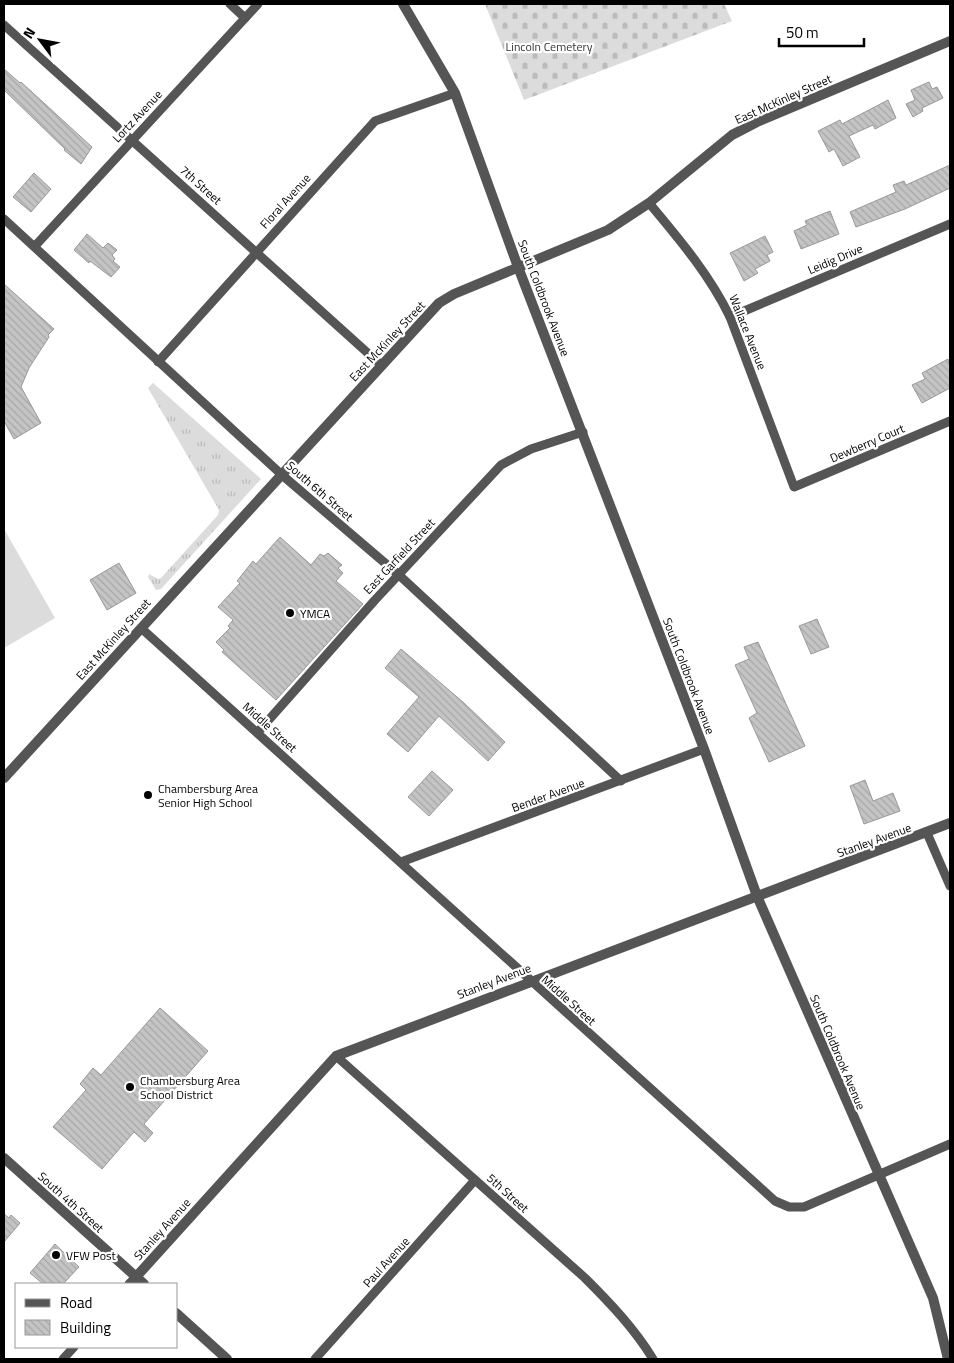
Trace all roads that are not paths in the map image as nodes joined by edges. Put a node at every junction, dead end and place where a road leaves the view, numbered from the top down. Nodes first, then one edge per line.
1 (230, 4) edge
2 (258, 4) edge
3 (403, 4) edge
4 (245, 18) junction
5 (4, 25) edge
6 (950, 41) edge
7 (455, 93) junction
8 (133, 139) junction
9 (649, 203) junction
10 (4, 219) edge
11 (950, 224) edge
12 (36, 246) junction
13 (256, 252) junction
14 (518, 267) junction
15 (730, 317) junction
16 (158, 362) junction
17 (381, 365) junction
18 (950, 421) edge
19 (583, 432) junction
20 (282, 475) junction
21 (794, 488) joint
22 (399, 575) junction
23 (141, 628) junction
24 (258, 732) junction
25 (704, 749) junction
26 (4, 778) edge
27 (621, 781) junction
28 (950, 823) edge
29 (927, 833) junction
30 (401, 862) junction
31 (950, 886) edge
32 (757, 896) junction
33 (530, 981) junction
34 (336, 1056) junction
35 (950, 1144) edge
36 (4, 1158) edge
37 (878, 1175) junction
38 (475, 1180) junction
39 (132, 1281) edge
40 (178, 1315) edge
41 (73, 1348) edge
42 (62, 1359) edge
43 (228, 1359) edge
44 (315, 1359) edge
45 (653, 1359) edge
46 (948, 1359) edge

1 - 4 street
2 - 4 street, Lortz Avenue
3 - 7 street, South Coldbrook Avenue
4 - 8 street, Lortz Avenue
5 - 8 street, 7th Street
6 - 9 street, East McKinley Street
7 - 13 street, Floral Avenue
7 - 14 street, South Coldbrook Avenue
8 - 12 street, Lortz Avenue
8 - 13 street, 7th Street
9 - 14 street, East McKinley Street
9 - 15 street, Wallace Avenue
10 - 12 street, South 6th Street
11 - 15 street, Leidig Drive
12 - 16 street, South 6th Street
13 - 16 street, Floral Avenue
13 - 17 street, 7th Street
14 - 17 street, East McKinley Street
14 - 19 street, South Coldbrook Avenue
15 - 21 street, Wallace Avenue
16 - 20 street, South 6th Street
17 - 20 street, East McKinley Street
18 - 21 street, Dewberry Court
19 - 22 street, East Garfield Street
19 - 25 street, South Coldbrook Avenue
20 - 22 street, South 6th Street
20 - 23 street, East McKinley Street
22 - 24 street, East Garfield Street
22 - 27 street, South 6th Street
23 - 24 street, Middle Street
23 - 26 street, East McKinley Street
24 - 30 street, Middle Street
25 - 27 street, Bender Avenue
25 - 32 street, South Coldbrook Avenue
27 - 30 street, Bender Avenue
28 - 29 street, Stanley Avenue
29 - 31 street
29 - 32 street, Stanley Avenue
30 - 33 street, Middle Street
32 - 33 street, Stanley Avenue
32 - 37 street, South Coldbrook Avenue
33 - 34 street, Stanley Avenue
33 - 37 street, Middle Street
34 - 38 street, 5th Street
34 - 39 street, Stanley Avenue
35 - 37 street, Middle Street
36 - 39 street, South 4th Street
37 - 46 street, South Coldbrook Avenue
38 - 44 street, Paul Avenue
38 - 45 street, 5th Street
40 - 43 street
41 - 42 street

